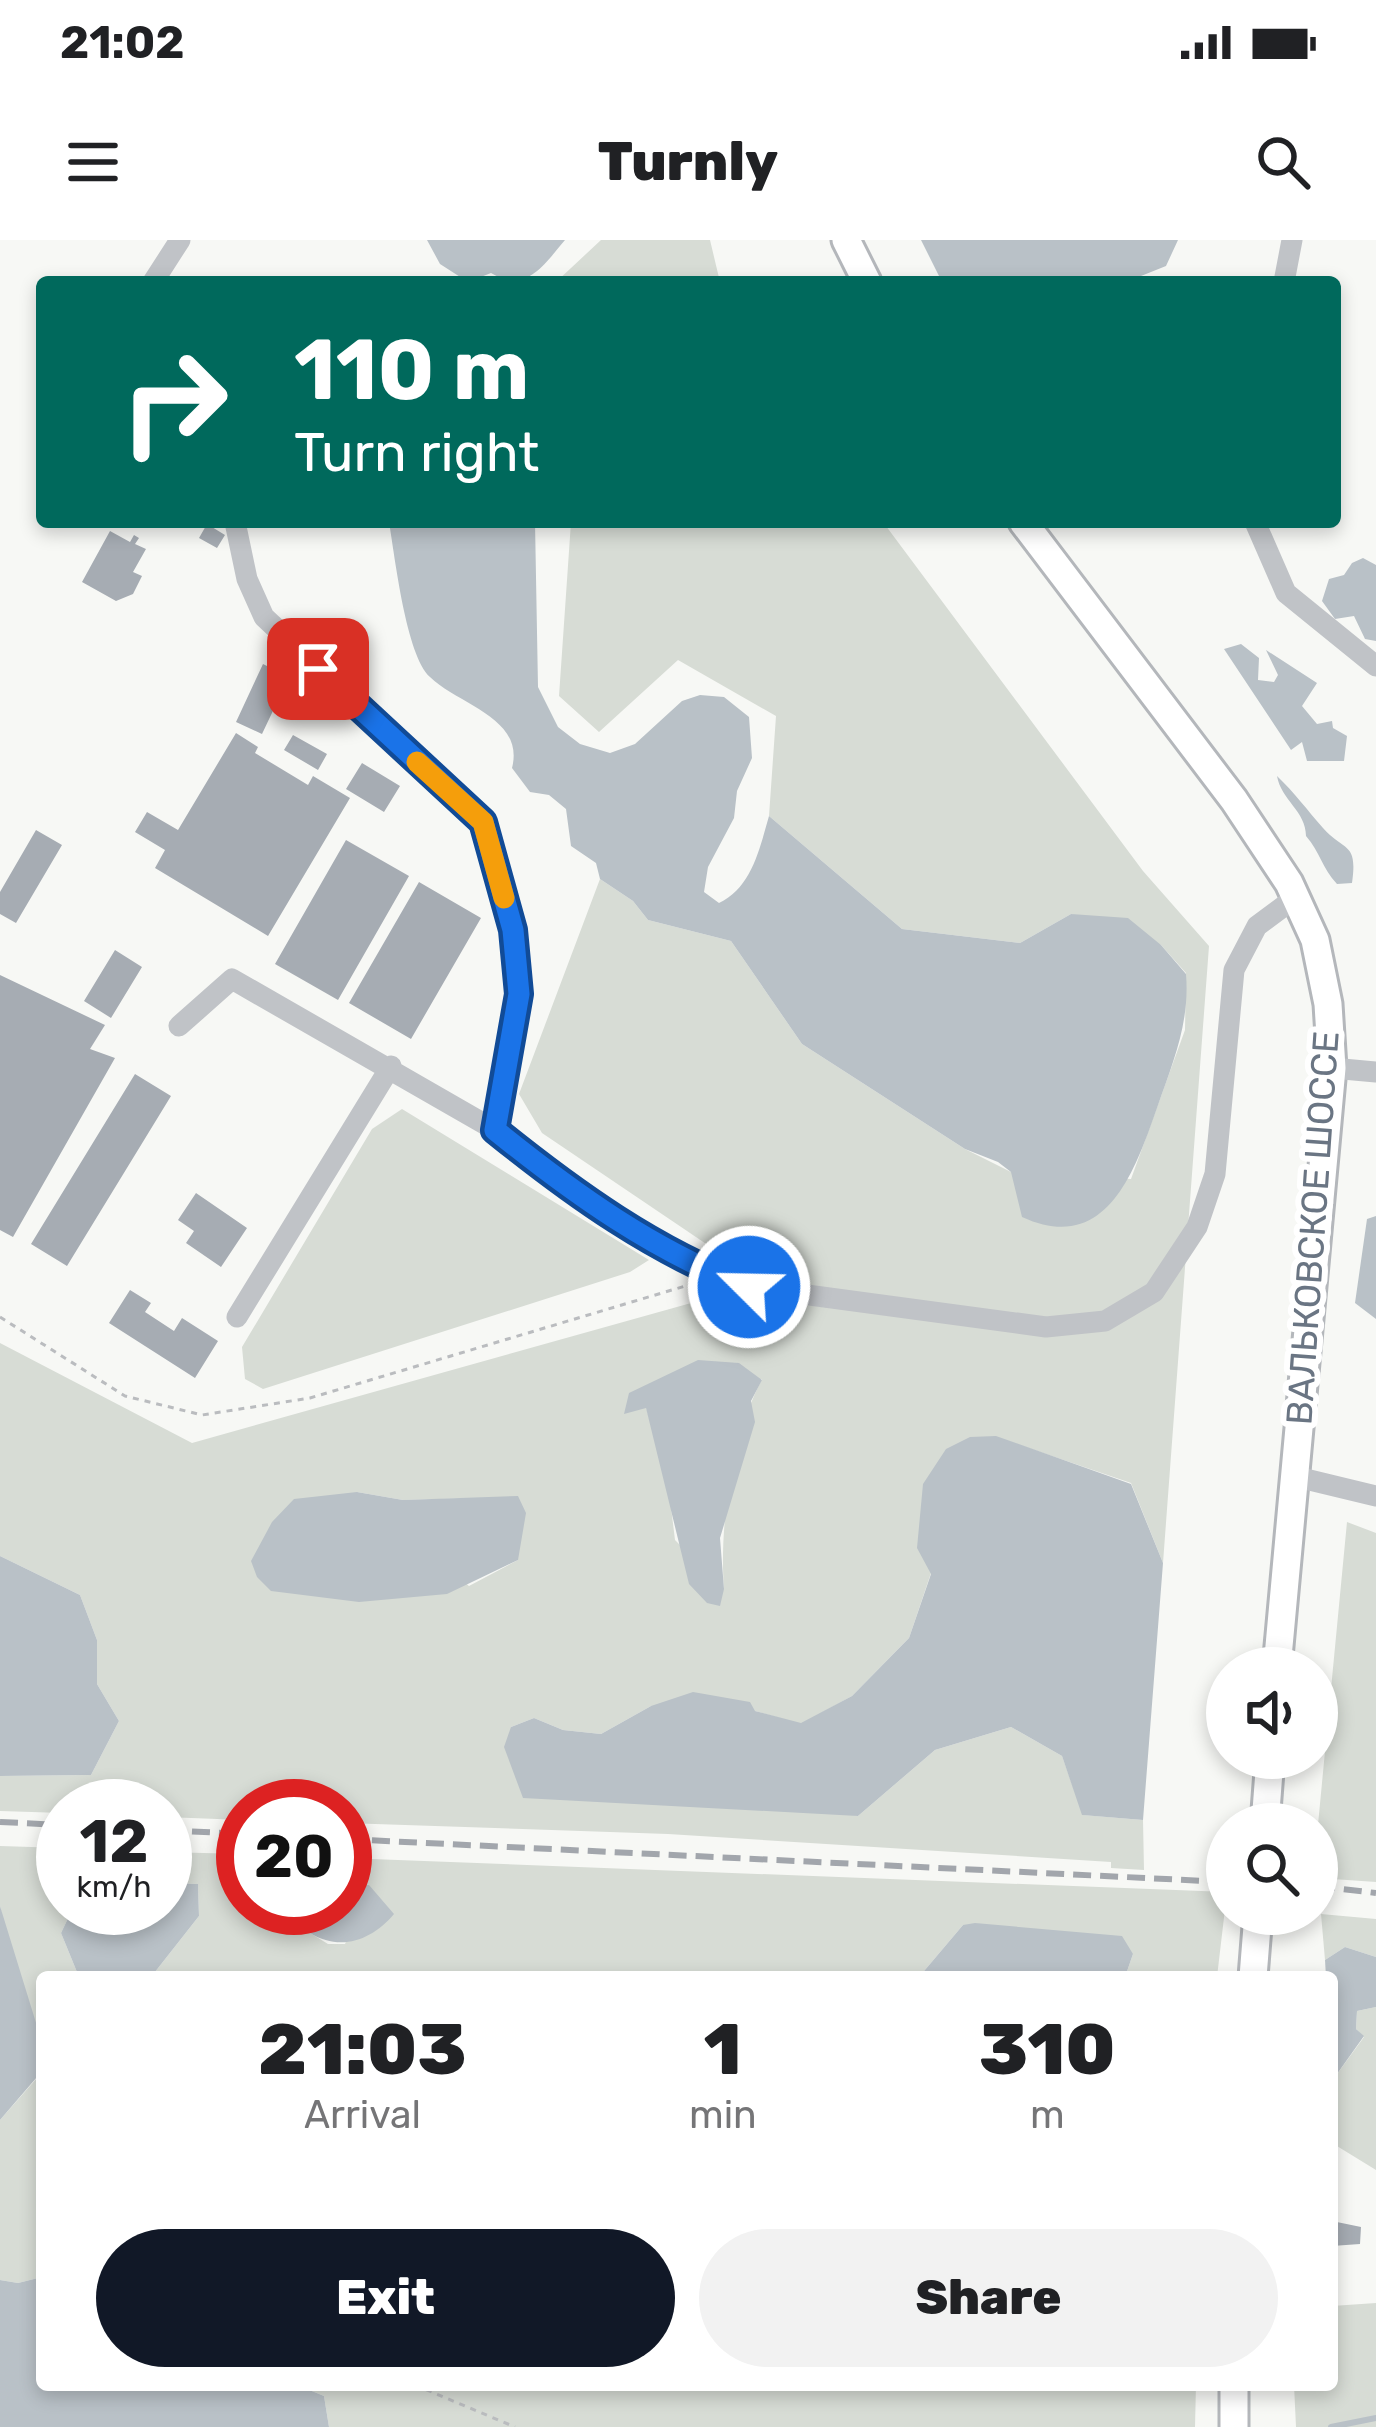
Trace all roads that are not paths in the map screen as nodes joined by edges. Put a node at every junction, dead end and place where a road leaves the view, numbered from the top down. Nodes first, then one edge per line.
1 (180, 240) edge
2 (846, 240) edge
3 (1292, 240) edge
4 (157, 276) edge
5 (864, 276) edge
6 (1285, 276) edge
7 (236, 528) edge
8 (1037, 528) edge
9 (1258, 528) edge
10 (1376, 666) edge
11 (1295, 897) junction
12 (179, 1026) dead end
13 (391, 1066) junction
14 (1332, 1068) junction
15 (1376, 1072) edge
16 (495, 1130) junction
17 (237, 1317) dead end
18 (1293, 1476) junction
19 (1376, 1496) edge
20 (1279, 1647) edge
21 (1256, 1935) edge
22 (1253, 1971) edge
23 (1234, 2391) edge
24 (1234, 2427) edge

1 - 4 lane
2 - 5 main road
3 - 6 lane
7 - 16 lane
8 - 11 main road, ВАЛЬКОВСКОЕ ШОССЕ
9 - 10 lane
11 - 14 main road, ВАЛЬКОВСКОЕ ШОССЕ
11 - 16 lane
12 - 13 lane
13 - 16 lane
13 - 17 lane
14 - 15 lane
14 - 18 main road, ВАЛЬКОВСКОЕ ШОССЕ
18 - 19 lane
18 - 20 main road, ВАЛЬКОВСКОЕ ШОССЕ
21 - 22 main road
23 - 24 main road

